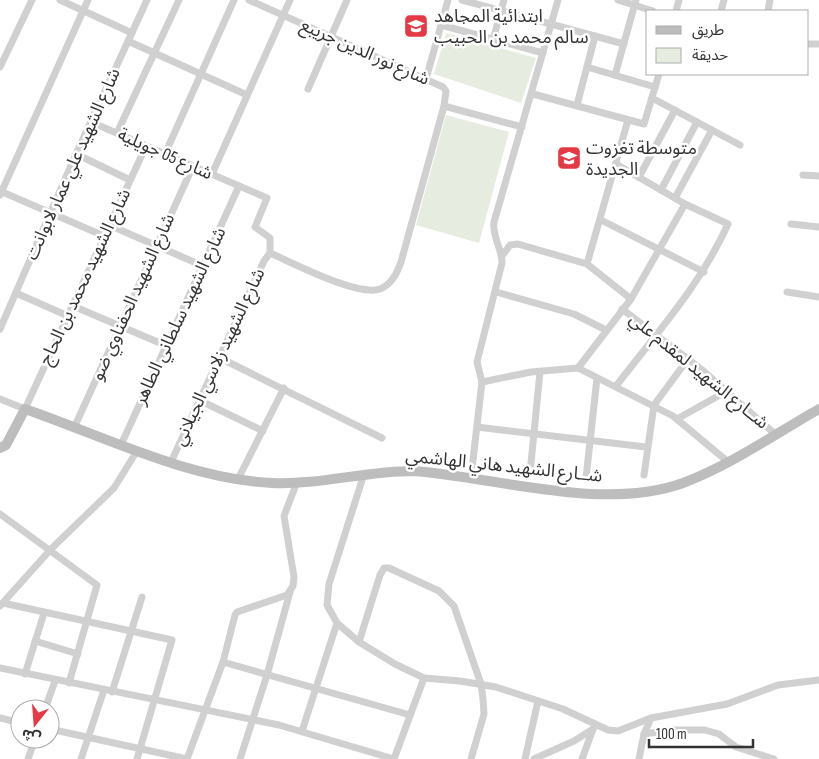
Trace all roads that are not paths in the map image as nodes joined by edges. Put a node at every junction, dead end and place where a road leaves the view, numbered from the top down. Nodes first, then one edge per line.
1 (32, 0) edge
2 (60, 0) edge
3 (88, 0) edge
4 (147, 0) edge
5 (179, 0) edge
6 (234, 0) edge
7 (249, 0) edge
8 (290, 0) edge
9 (347, 0) edge
10 (448, 0) edge
11 (462, 0) edge
12 (504, 0) edge
13 (558, 0) edge
14 (618, 0) edge
15 (636, 3) edge
16 (650, 10) edge
17 (83, 11) junction
18 (501, 11) junction
19 (283, 15) junction
20 (551, 24) junction
21 (441, 25) junction
22 (132, 33) junction
23 (331, 36) junction
24 (596, 36) junction
25 (493, 40) junction
26 (128, 41) junction
27 (624, 44) junction
28 (155, 53) junction
29 (543, 53) junction
30 (0, 67) edge
31 (587, 67) junction
32 (201, 74) junction
33 (615, 75) junction
34 (659, 75) edge
35 (426, 79) junction
36 (655, 87) junction
37 (308, 89) dead end
38 (533, 94) junction
39 (247, 95) junction
40 (652, 98) junction
41 (576, 105) junction
42 (444, 106) junction
43 (675, 110) junction
44 (628, 120) junction
45 (91, 122) junction
46 (697, 122) junction
47 (522, 127) junction
48 (712, 130) junction
49 (117, 133) junction
50 (740, 145) dead end
51 (146, 146) junction
52 (76, 154) junction
53 (165, 154) junction
54 (616, 164) junction
55 (193, 166) junction
56 (212, 174) junction
57 (803, 175) dead end
58 (819, 176) edge
59 (639, 177) junction
60 (130, 180) junction
61 (239, 186) junction
62 (661, 190) junction
63 (0, 193) edge
64 (675, 198) junction
65 (684, 204) junction
66 (50, 213) junction
67 (601, 220) junction
68 (791, 224) dead end
69 (109, 225) junction
70 (819, 227) edge
71 (104, 236) junction
72 (156, 246) junction
73 (659, 248) junction
74 (270, 253) junction
75 (502, 256) junction
76 (587, 264) junction
77 (204, 266) junction
78 (704, 272) junction
79 (496, 292) junction
80 (787, 292) dead end
81 (16, 293) junction
82 (819, 297) edge
83 (631, 299) junction
84 (73, 306) junction
85 (622, 309) junction
86 (68, 316) junction
87 (120, 326) junction
88 (0, 329) edge
89 (606, 330) junction
90 (655, 335) junction
91 (167, 346) junction
92 (220, 358) junction
93 (688, 360) junction
94 (578, 368) junction
95 (540, 372) junction
96 (597, 378) junction
97 (482, 382) junction
98 (616, 386) junction
99 (284, 388) junction
100 (726, 391) junction
101 (0, 399) edge
102 (199, 400) junction
103 (654, 405) junction
104 (25, 409) junction
105 (819, 409) edge
106 (677, 419) junction
107 (477, 427) junction
108 (74, 428) junction
109 (263, 431) junction
110 (535, 434) junction
111 (775, 434) junction
112 (382, 438) dead end
113 (590, 440) junction
114 (121, 445) junction
115 (646, 446) junction
116 (0, 448) edge
117 (137, 451) junction
118 (727, 461) junction
119 (171, 462) junction
120 (530, 473) dead end
121 (364, 474) junction
122 (644, 475) dead end
123 (472, 477) junction
124 (586, 478) dead end
125 (238, 479) junction
126 (297, 482) junction
127 (0, 514) edge
128 (50, 549) junction
129 (291, 591) junction
130 (142, 597) dead end
131 (1, 605) edge
132 (44, 612) junction
133 (87, 622) junction
134 (337, 623) junction
135 (131, 630) junction
136 (35, 641) junction
137 (360, 642) junction
138 (78, 654) junction
139 (223, 662) junction
140 (0, 668) edge
141 (25, 674) junction
142 (268, 674) junction
143 (424, 678) junction
144 (819, 680) edge
145 (55, 681) junction
146 (69, 683) junction
147 (481, 684) junction
148 (315, 688) junction
149 (104, 690) junction
150 (112, 692) junction
151 (49, 699) edge
152 (156, 700) junction
153 (538, 701) junction
154 (205, 710) junction
155 (410, 715) junction
156 (651, 718) junction
157 (253, 719) junction
158 (594, 726) junction
159 (60, 731) edge
160 (302, 731) junction
161 (644, 734) junction
162 (88, 737) junction
163 (140, 748) junction
164 (81, 759) edge
165 (136, 759) edge
166 (187, 759) edge
167 (240, 759) edge
168 (394, 759) edge
169 (471, 759) edge
170 (525, 759) edge
171 (534, 759) edge
172 (582, 759) edge
173 (639, 759) edge
174 (774, 759) edge

1 - 30 street
2 - 17 street
3 - 17 street
4 - 22 street, شارع الشهيد علي عمار لابوانت
5 - 28 street
6 - 32 street
7 - 19 street, شارع نور الدين جريبع
8 - 19 street
9 - 23 street
10 - 21 street
11 - 18 street
12 - 18 street
13 - 20 street
14 - 15 street
15 - 16 street
15 - 27 street
17 - 22 street
17 - 63 street
18 - 20 street
18 - 25 street
19 - 23 street, شارع نور الدين جريبع
19 - 39 street
20 - 24 street
20 - 29 street
21 - 25 street
21 - 35 street
22 - 26 street, شارع الشهيد علي عمار لابوانت
23 - 35 street, شارع نور الدين جريبع
23 - 37 street
24 - 27 street
24 - 31 street
25 - 29 street
26 - 28 street
26 - 45 street, شارع الشهيد علي عمار لابوانت
27 - 33 street
28 - 32 street
28 - 49 street
29 - 38 street
31 - 33 street
31 - 41 street
32 - 39 street
32 - 53 street
33 - 36 street
34 - 36 street
35 - 42 street, شارع نور الدين جريبع
36 - 40 street
38 - 41 street
38 - 47 street
39 - 56 street
40 - 43 street
40 - 44 street
41 - 44 street
42 - 47 street, شارع نور الدين جريبع
42 - 74 street
43 - 46 street
43 - 59 street
44 - 54 street
45 - 49 street, شارع 05 جويلية
45 - 52 street, شارع الشهيد علي عمار لابوانت
46 - 48 street
46 - 62 street
47 - 75 street
48 - 50 street
48 - 64 street
49 - 51 street, شارع 05 جويلية
51 - 53 street, شارع 05 جويلية
51 - 60 street, شارع الشهيد محمد بن الحاج
52 - 60 street
52 - 66 street, شارع الشهيد علي عمار لابوانت
53 - 55 street, شارع 05 جويلية
54 - 59 street
54 - 67 street
55 - 56 street, شارع 05 جويلية
55 - 72 street, شارع الشهيد الحفناوي ضو
56 - 61 street, شارع 05 جويلية
57 - 58 street
59 - 62 street
60 - 69 street, شارع الشهيد محمد بن الحاج
61 - 74 street, شارع 05 جويلية
61 - 77 street, شارع الشهيد سلطاني الطاهر
62 - 64 street
63 - 66 street
64 - 65 street
65 - 73 street
65 - 78 street
66 - 71 street
66 - 81 street, شارع الشهيد علي عمار لابوانت
67 - 73 street
67 - 76 street
68 - 70 street
69 - 71 street, شارع الشهيد محمد بن الحاج
69 - 72 street
71 - 84 street, شارع الشهيد محمد بن الحاج
72 - 77 street
72 - 87 street, شارع الشهيد الحفناوي ضو
73 - 78 street
73 - 83 street
74 - 92 street, شارع الشهيد زلاسي الجيلاني
75 - 76 street
75 - 79 street
76 - 83 street
77 - 91 street, شارع الشهيد سلطاني الطاهر
78 - 90 street
79 - 89 street
79 - 97 street
80 - 82 street
81 - 86 street
81 - 88 street, شارع الشهيد علي عمار لابوانت
83 - 85 street
84 - 86 street, شارع الشهيد محمد بن الحاج
84 - 87 street
85 - 89 street
85 - 90 street, شــارع الشهيد لمقدم علي
86 - 104 street, شارع الشهيد محمد بن الحاج
87 - 91 street
87 - 108 street, شارع الشهيد الحفناوي ضو
89 - 94 street
90 - 93 street, شــارع الشهيد لمقدم علي
90 - 98 street
91 - 114 street, شارع الشهيد سلطاني الطاهر
92 - 99 street
92 - 102 street, شارع الشهيد زلاسي الجيلاني
93 - 100 street, شــارع الشهيد لمقدم علي
93 - 103 street
94 - 95 street
94 - 96 street
95 - 97 street
95 - 110 street
96 - 98 street
96 - 113 street
97 - 107 street
98 - 103 street
99 - 109 street
99 - 112 street
100 - 106 street
100 - 111 street, شــارع الشهيد لمقدم علي
101 - 104 street, شــارع الشهيد هاني الهاشمي
102 - 109 street
102 - 119 street, شارع الشهيد زلاسي الجيلاني
103 - 106 street
103 - 115 street
104 - 108 street, شــارع الشهيد هاني الهاشمي
104 - 116 street
105 - 111 street, شــارع الشهيد هاني الهاشمي
106 - 118 street
107 - 110 street
107 - 123 street
108 - 114 street, شــارع الشهيد هاني الهاشمي
109 - 125 street
110 - 113 street
110 - 120 street
111 - 118 street, شــارع الشهيد هاني الهاشمي
113 - 115 street
113 - 124 street
114 - 117 street, شــارع الشهيد هاني الهاشمي
115 - 122 street
117 - 119 street, شــارع الشهيد هاني الهاشمي
117 - 128 street
118 - 123 street, شــارع الشهيد هاني الهاشمي
119 - 125 street, شــارع الشهيد هاني الهاشمي
121 - 123 street, شــارع الشهيد هاني الهاشمي
121 - 126 street, شــارع الشهيد هاني الهاشمي
121 - 134 street
125 - 126 street, شــارع الشهيد هاني الهاشمي
126 - 129 street
127 - 128 street
128 - 131 street
128 - 133 street
129 - 139 street
129 - 142 street
130 - 135 street
131 - 132 street
132 - 133 street
132 - 136 street
133 - 135 street
133 - 138 street
134 - 137 street
134 - 148 street
135 - 150 street
135 - 152 street
136 - 138 street
136 - 141 street
137 - 143 street
137 - 147 street
138 - 146 street
139 - 142 street
139 - 154 street
140 - 141 street
141 - 145 street
142 - 148 street
142 - 157 street
143 - 147 street
143 - 155 street
144 - 156 street
145 - 146 street
145 - 151 street
146 - 149 street
147 - 153 street
147 - 169 street
148 - 155 street
148 - 160 street
149 - 150 street
149 - 162 street
150 - 152 street
152 - 154 street
152 - 163 street
153 - 158 street
153 - 170 street
154 - 157 street
154 - 166 street
155 - 168 street
156 - 158 street
156 - 161 street
157 - 160 street
157 - 167 street
158 - 171 street
158 - 172 street
159 - 162 street
160 - 168 street
161 - 173 street
161 - 174 street
162 - 163 street
162 - 164 street
163 - 165 street
163 - 166 street

